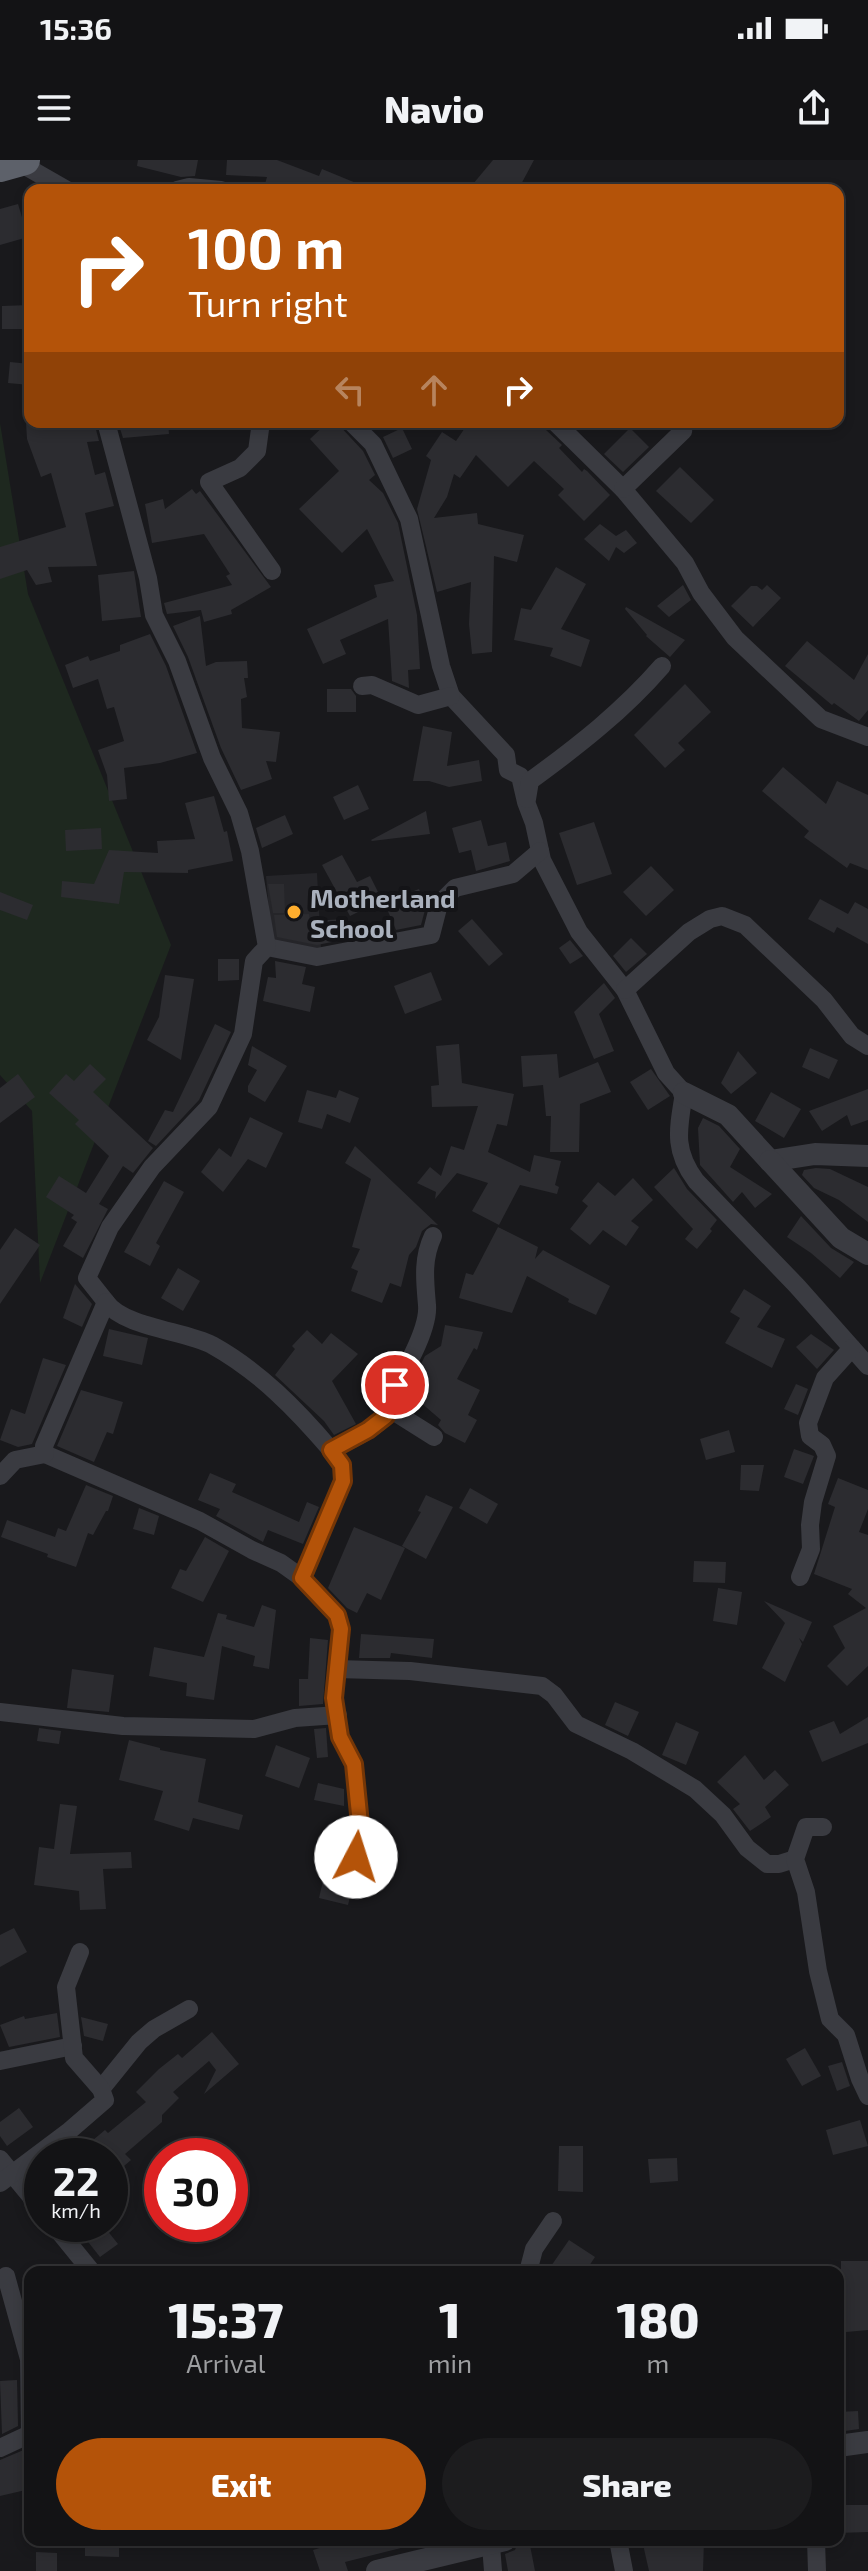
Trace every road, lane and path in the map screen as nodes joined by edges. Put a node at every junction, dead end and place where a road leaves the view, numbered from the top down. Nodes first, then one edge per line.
1 (14, 163) edge
2 (55, 184) edge
3 (108, 428) edge
4 (260, 428) edge
5 (357, 428) edge
6 (561, 428) edge
7 (681, 428) edge
8 (623, 489) junction
9 (272, 571) dead end
10 (662, 666) dead end
11 (362, 686) dead end
12 (451, 696) junction
13 (868, 737) edge
14 (526, 802) junction
15 (540, 851) junction
16 (267, 947) junction
17 (625, 990) junction
18 (868, 1046) edge
19 (684, 1093) junction
20 (868, 1156) edge
21 (770, 1161) junction
22 (433, 1236) dead end
23 (868, 1254) edge
24 (106, 1302) junction
25 (852, 1348) junction
26 (868, 1366) edge
27 (388, 1408) junction
28 (434, 1437) dead end
29 (331, 1450) junction
30 (45, 1454) junction
31 (0, 1476) edge
32 (800, 1577) dead end
33 (302, 1578) junction
34 (336, 1669) junction
35 (0, 1712) edge
36 (338, 1715) junction
37 (823, 1827) dead end
38 (356, 1857) dead end
39 (795, 1859) junction
40 (80, 1952) dead end
41 (189, 2009) dead end
42 (73, 2046) junction
43 (0, 2061) edge
44 (101, 2089) junction
45 (868, 2096) edge
46 (4, 2172) edge
47 (24, 2192) edge
48 (553, 2221) dead end
49 (68, 2242) edge
50 (87, 2266) edge
51 (530, 2266) edge
52 (6, 2276) dead end
53 (24, 2338) edge
54 (24, 2437) edge
55 (868, 2442) edge
56 (844, 2445) edge
57 (0, 2448) edge
58 (485, 2546) edge
59 (497, 2546) edge
60 (619, 2546) edge
61 (816, 2546) edge
62 (382, 2570) edge
63 (493, 2571) edge
64 (624, 2571) edge
65 (817, 2571) edge

1 - 2 street
3 - 16 street
4 - 9 street
5 - 12 street
6 - 8 street
7 - 8 street
8 - 13 street
10 - 14 street
11 - 12 street
12 - 14 street
14 - 15 street
15 - 16 street
15 - 17 street
16 - 24 street
17 - 18 street
17 - 19 street
19 - 21 street
19 - 25 street
20 - 21 street
21 - 23 street
22 - 27 street
24 - 29 street
24 - 30 street
25 - 26 street
25 - 32 street
27 - 28 street
27 - 29 street
29 - 33 street
30 - 31 street
30 - 33 street
33 - 34 street
34 - 36 street
34 - 39 street
35 - 36 street
36 - 38 street
37 - 39 street
39 - 45 street
40 - 42 street
41 - 44 street
42 - 43 street
42 - 44 street
44 - 46 street
46 - 47 street
48 - 51 street
49 - 50 street
52 - 53 street
54 - 57 street
55 - 56 street
58 - 62 street
59 - 63 street
60 - 64 street
61 - 65 street

